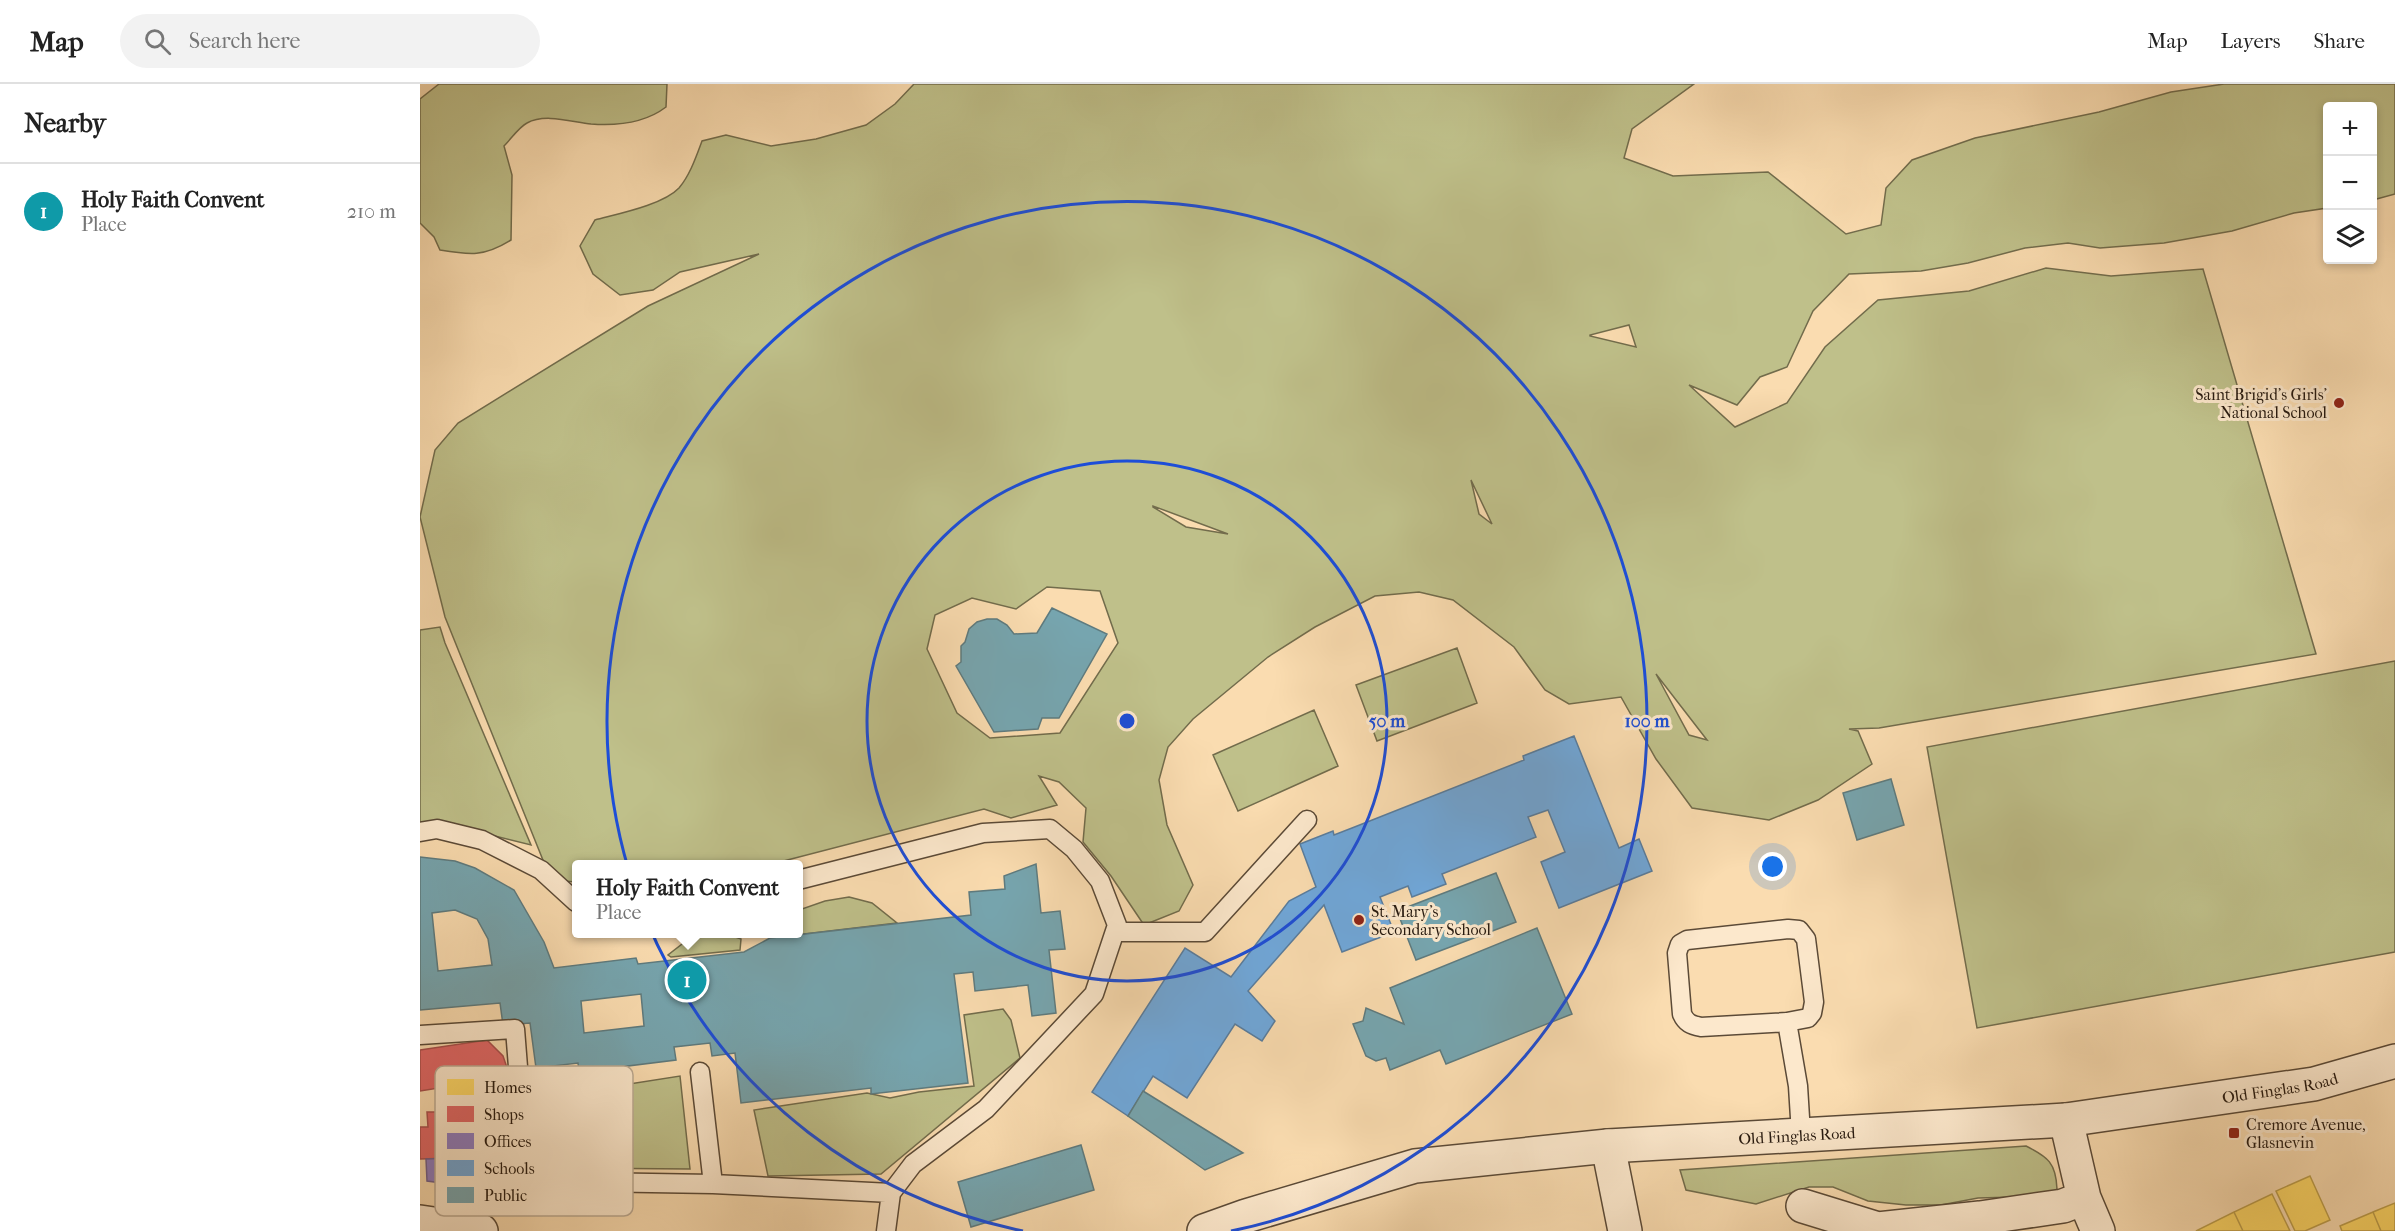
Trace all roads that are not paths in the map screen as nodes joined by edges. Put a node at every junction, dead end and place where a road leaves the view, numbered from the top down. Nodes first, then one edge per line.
1 (1307, 820) dead end
2 (420, 832) edge
3 (803, 879) edge
4 (572, 900) edge
5 (1114, 932) junction
6 (1787, 1022) junction
7 (420, 1035) edge
8 (2395, 1061) edge
9 (518, 1066) edge
10 (700, 1072) dead end
11 (2066, 1120) junction
12 (1801, 1134) junction
13 (1608, 1146) junction
14 (633, 1183) edge
15 (714, 1184) junction
16 (891, 1193) junction
17 (2084, 1198) junction
18 (1803, 1206) dead end
19 (420, 1222) edge
20 (481, 1231) edge
21 (886, 1231) edge
22 (1204, 1231) edge
23 (1625, 1231) edge
24 (2098, 1231) edge

1 - 5 lane
2 - 4 lane
3 - 5 lane
5 - 16 lane
6 - 6 lane
6 - 12 lane
7 - 9 lane
8 - 11 street, Old Finglas Road
10 - 15 lane
11 - 12 street, Old Finglas Road
11 - 17 street
12 - 13 street, Old Finglas Road
13 - 22 street, Old Finglas Road
13 - 23 street
14 - 15 lane
15 - 16 lane
16 - 21 lane
17 - 18 street
17 - 24 street
19 - 20 street

